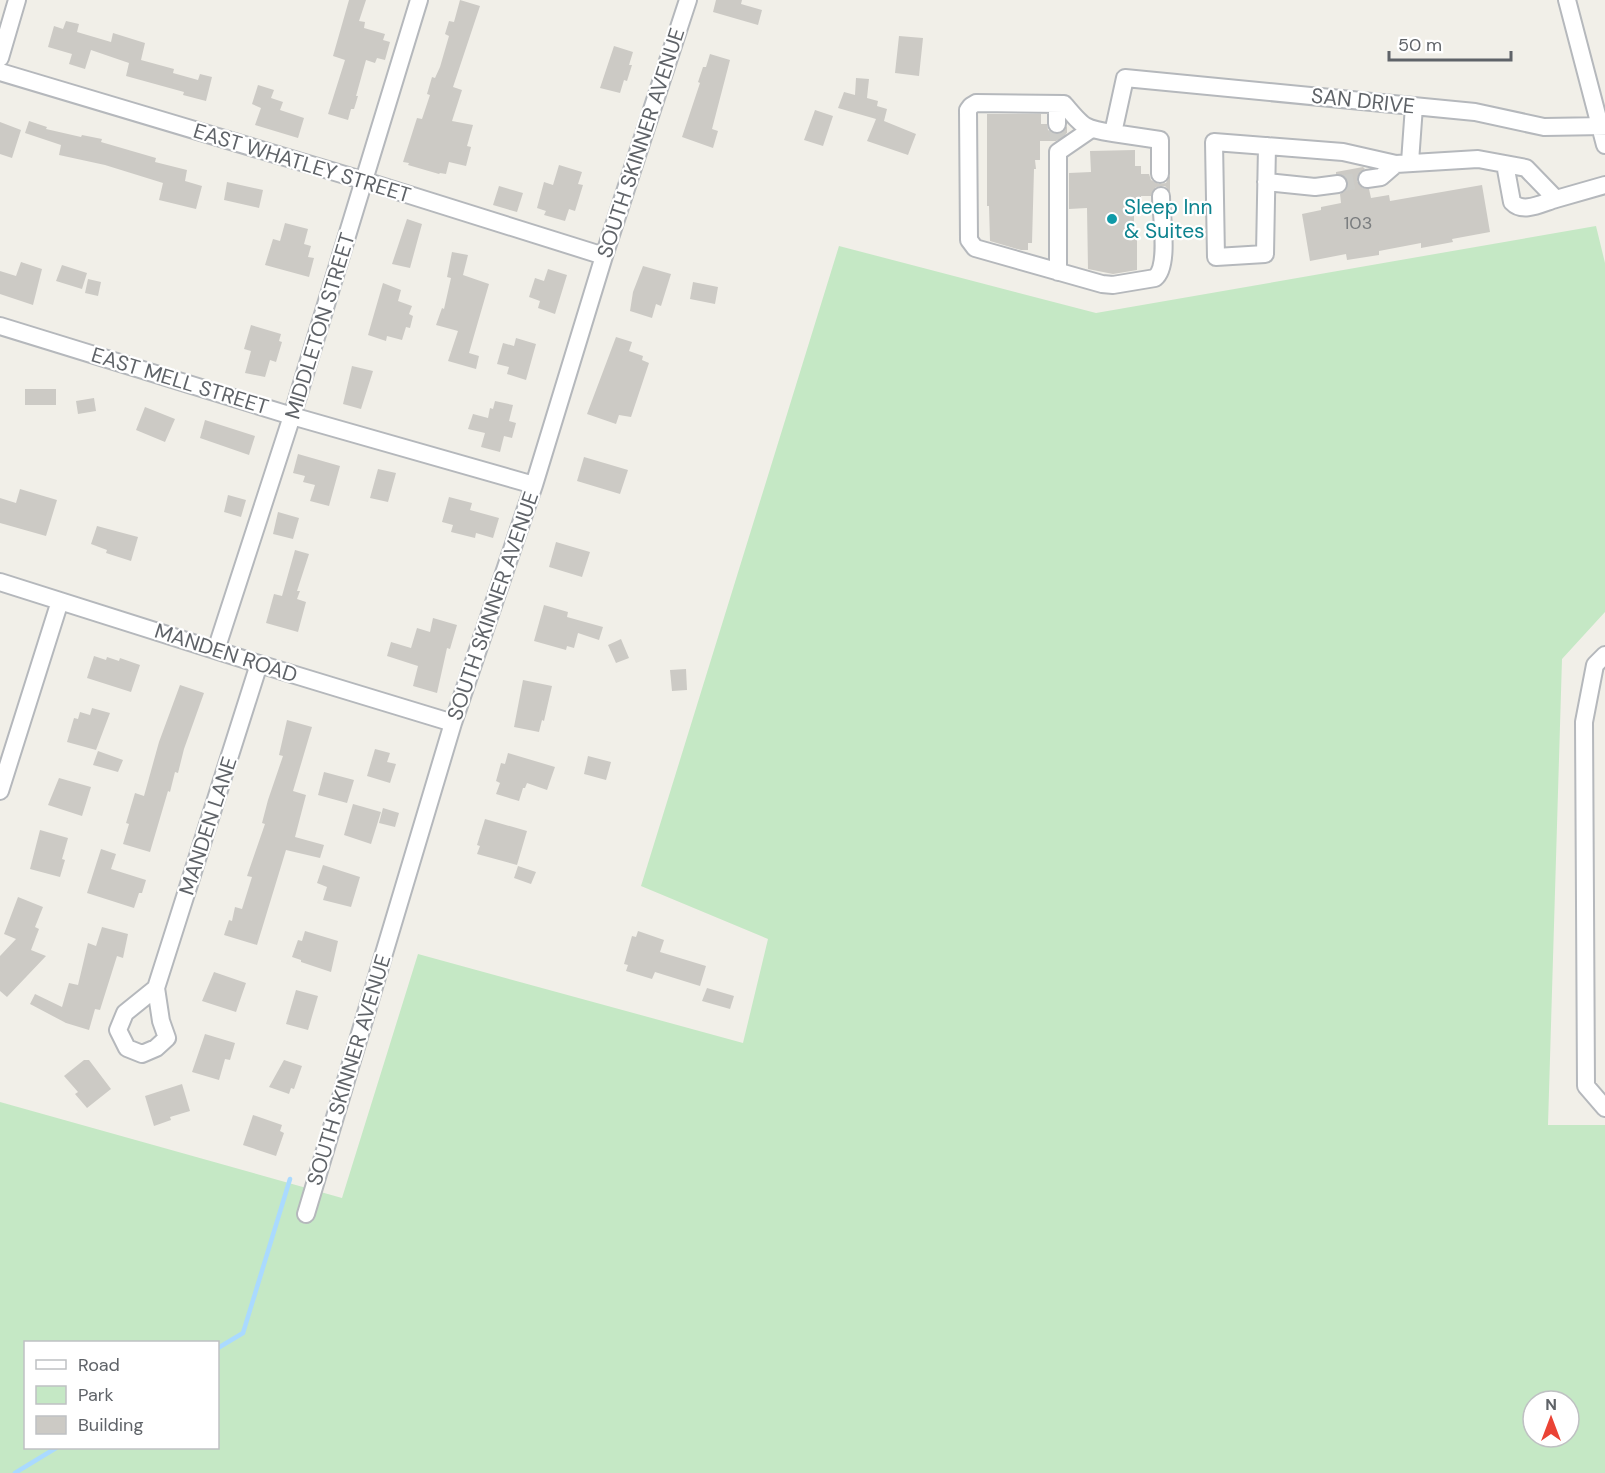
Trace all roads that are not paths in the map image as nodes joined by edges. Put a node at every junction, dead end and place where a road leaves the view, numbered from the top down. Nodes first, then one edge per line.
1 (17, 0) edge
2 (419, 0) edge
3 (688, 0) edge
4 (1567, 0) edge
5 (0, 58) edge
6 (0, 72) edge
7 (1597, 83) edge
8 (1057, 104) junction
9 (1414, 106) junction
10 (1603, 126) edge
11 (1090, 130) junction
12 (1113, 133) junction
13 (1058, 139) junction
14 (1605, 145) edge
15 (1267, 146) junction
16 (1403, 163) junction
17 (1505, 164) junction
18 (1160, 174) dead end
19 (1367, 179) tunnel mouth
20 (365, 182) junction
21 (1266, 182) junction
22 (1338, 184) tunnel mouth
23 (1605, 185) edge
24 (1161, 196) dead end
25 (1556, 199) junction
26 (604, 256) junction
27 (1058, 272) junction
28 (0, 326) edge
29 (292, 416) junction
30 (534, 485) junction
31 (0, 582) edge
32 (60, 600) junction
33 (216, 650) junction
34 (1605, 655) edge
35 (259, 664) junction
36 (453, 723) junction
37 (4, 768) edge
38 (0, 791) edge
39 (156, 988) dead end
40 (1605, 1108) edge
41 (306, 1214) dead end

1 - 5 street
2 - 20 street, MIDDLETON STREET
3 - 26 street, SOUTH SKINNER AVENUE
4 - 7 street
6 - 20 street, EAST WHATLEY STREET
7 - 10 street
8 - 11 street
8 - 13 street
8 - 27 street
9 - 10 street, SAN DRIVE
9 - 12 street, SAN DRIVE
9 - 16 street
10 - 14 street
11 - 12 street
11 - 13 street
12 - 18 street
13 - 27 street
15 - 16 street
15 - 21 street
15 - 21 street
16 - 17 street
16 - 19 street
17 - 25 street
17 - 25 street
20 - 26 street, EAST WHATLEY STREET
20 - 29 street, MIDDLETON STREET
21 - 22 street
23 - 25 street
24 - 27 street
26 - 30 street, SOUTH SKINNER AVENUE
28 - 29 street, EAST MELL STREET
29 - 30 street, EAST MELL STREET
29 - 33 street, MIDDLETON STREET
30 - 36 street, SOUTH SKINNER AVENUE
31 - 32 street, MANDEN ROAD
32 - 33 street, MANDEN ROAD
32 - 37 street
33 - 35 street, MANDEN ROAD
34 - 40 street
35 - 36 street, MANDEN ROAD
35 - 39 street, MANDEN LANE
36 - 41 street, SOUTH SKINNER AVENUE
37 - 38 street

